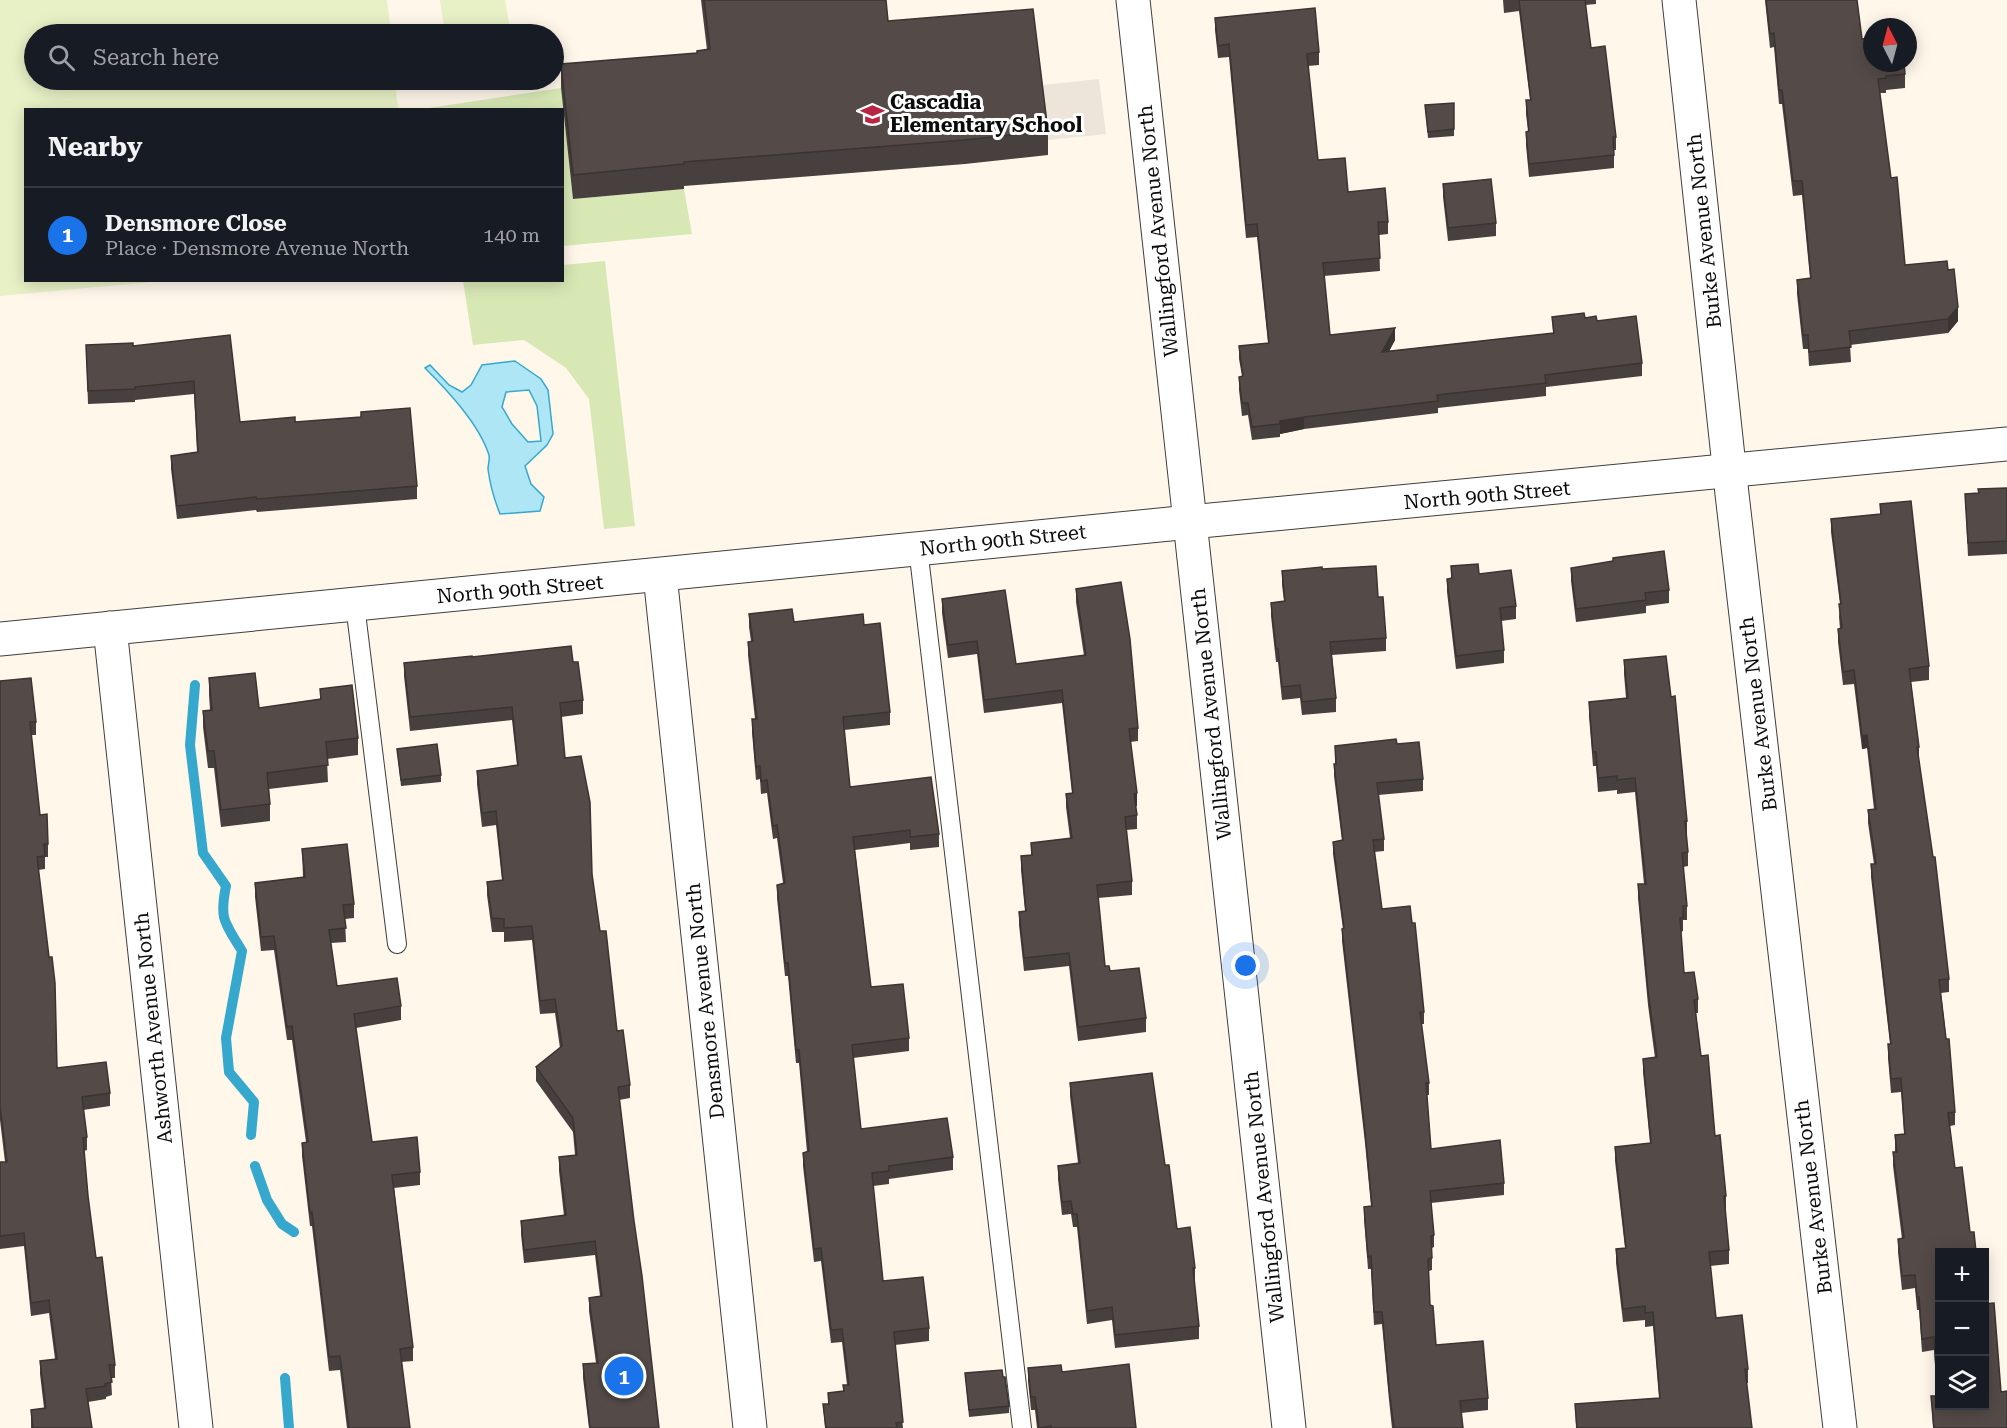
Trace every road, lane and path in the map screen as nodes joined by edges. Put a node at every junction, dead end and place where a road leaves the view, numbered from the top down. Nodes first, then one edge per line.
1 (1133, 0) edge
2 (1679, 0) edge
3 (2007, 444) edge
4 (1730, 472) junction
5 (1190, 522) junction
6 (918, 548) junction
7 (660, 575) junction
8 (356, 604) junction
9 (110, 628) junction
10 (0, 639) edge
11 (397, 944) dead end
12 (196, 1428) edge
13 (750, 1428) edge
14 (1022, 1428) edge
15 (1289, 1428) edge
16 (1840, 1428) edge

1 - 5 street, Wallingford Avenue North
2 - 4 street, Burke Avenue North
3 - 4 street, North 90th Street
4 - 5 street, North 90th Street
4 - 16 street, Burke Avenue North
5 - 6 street, North 90th Street
5 - 15 street, Wallingford Avenue North
6 - 7 street, North 90th Street
6 - 14 lane
7 - 8 street, North 90th Street
7 - 13 street, Densmore Avenue North
8 - 9 street, North 90th Street
8 - 11 lane
9 - 10 street, North 90th Street
9 - 12 street, Ashworth Avenue North

